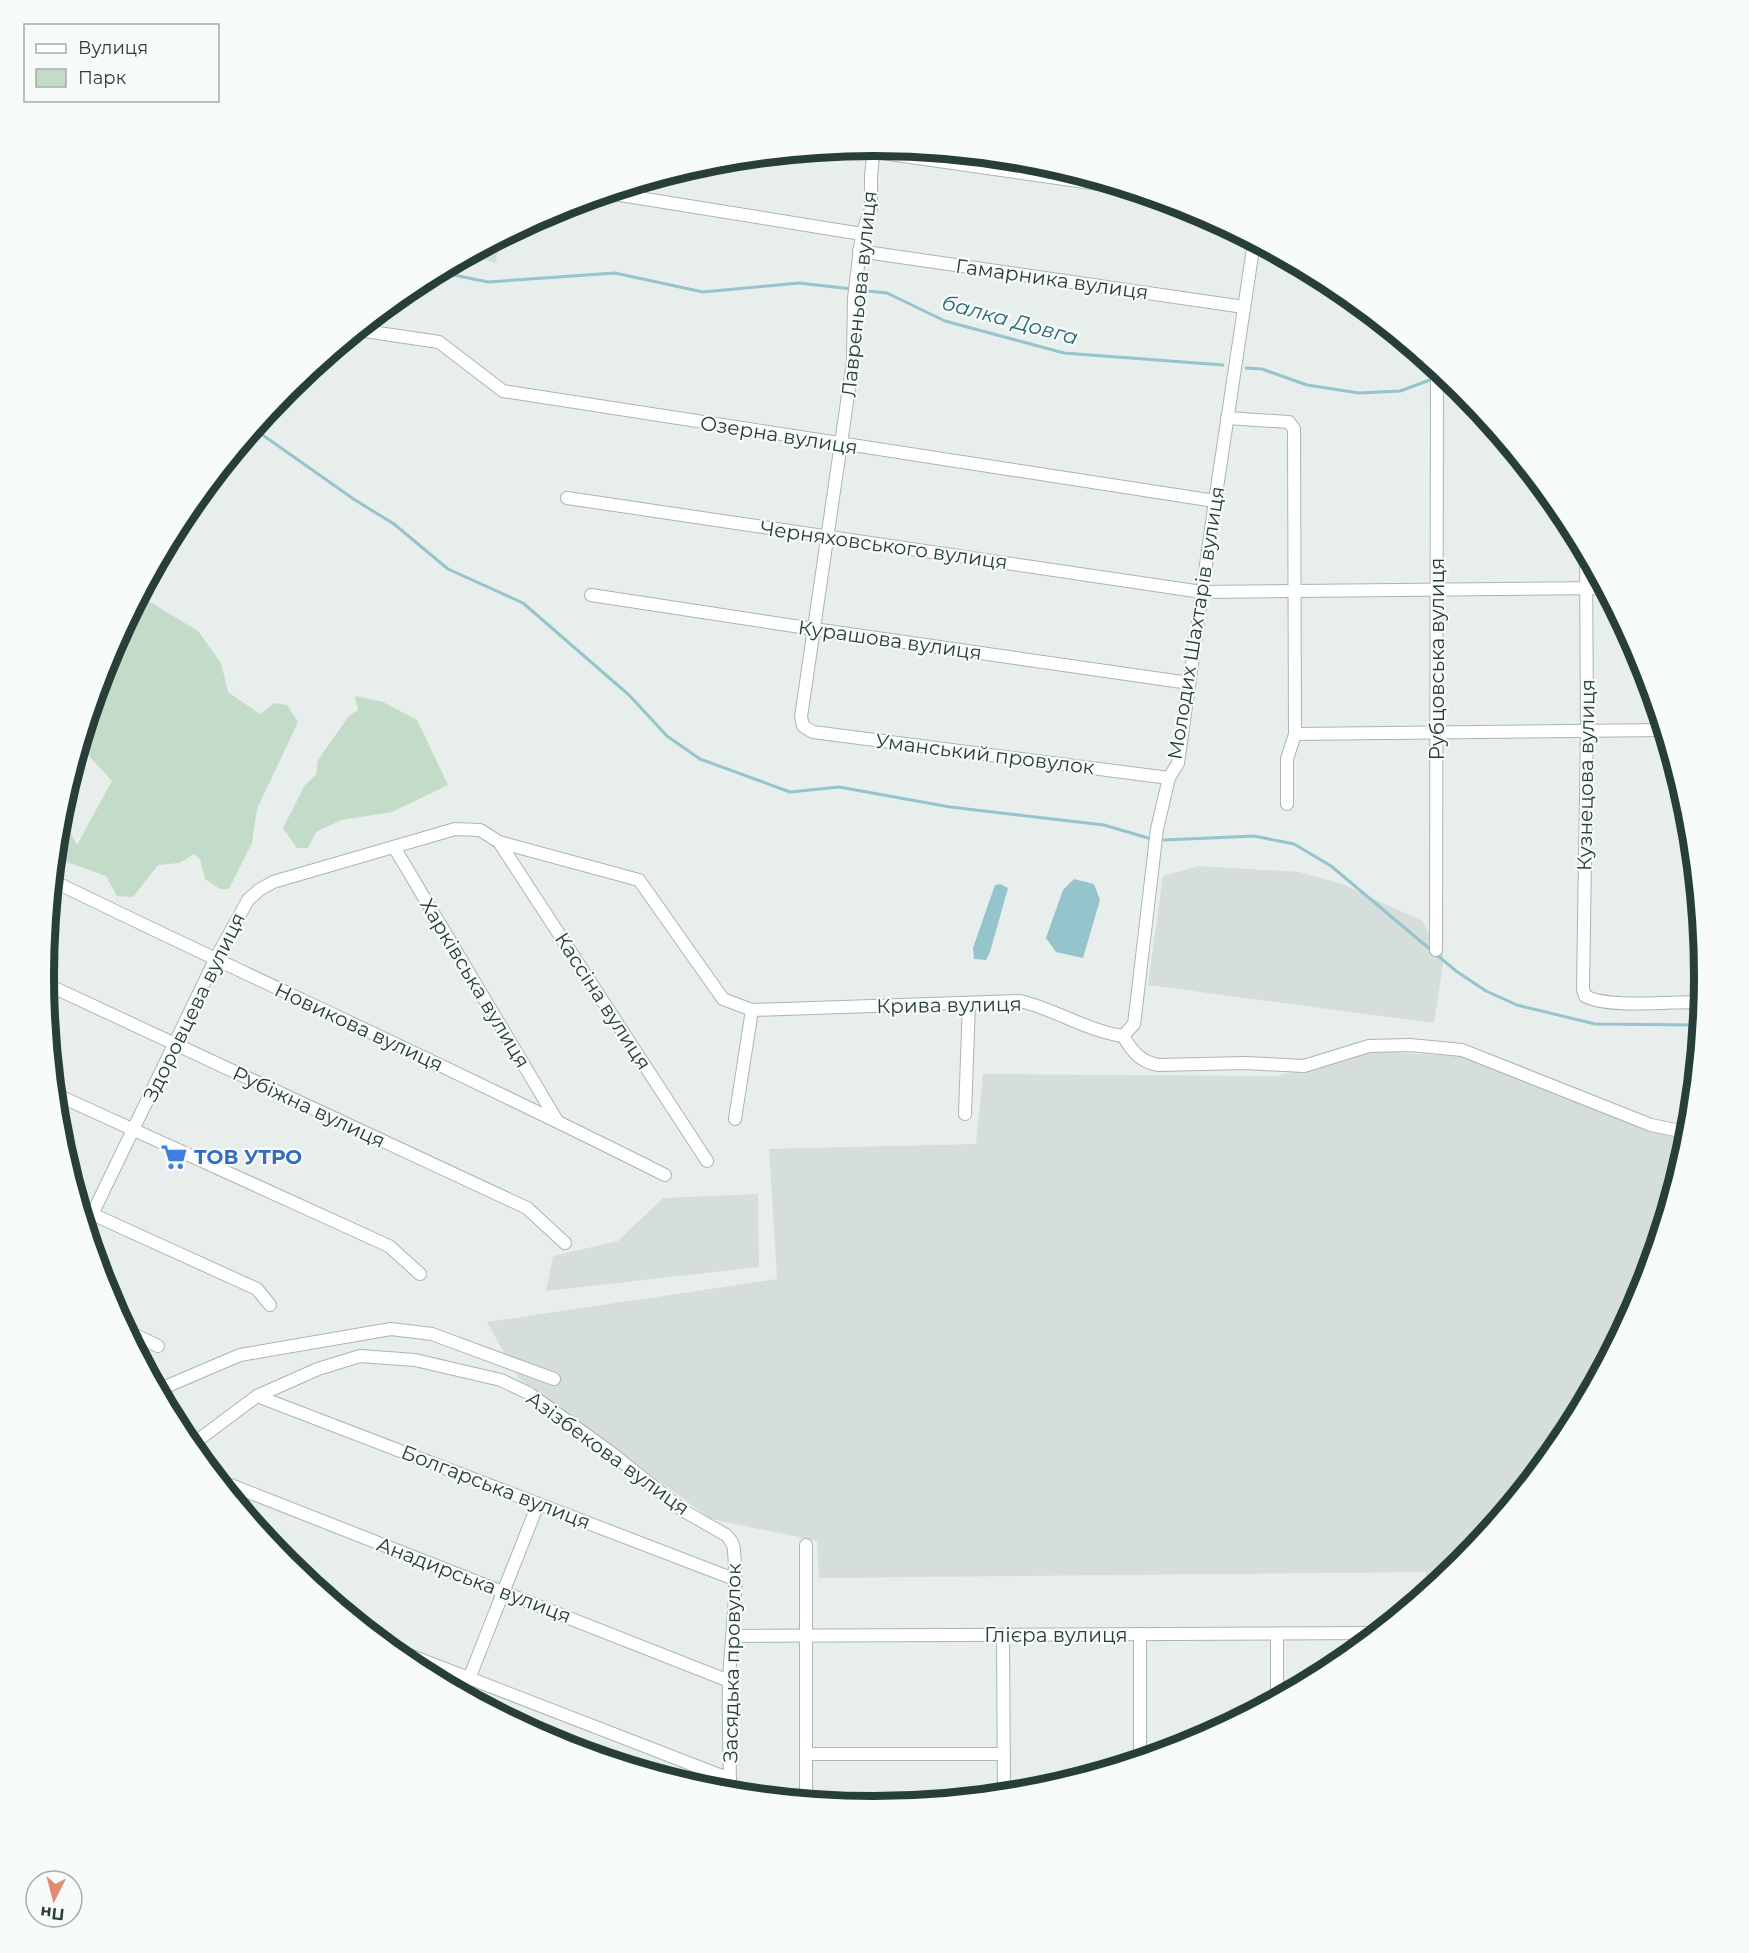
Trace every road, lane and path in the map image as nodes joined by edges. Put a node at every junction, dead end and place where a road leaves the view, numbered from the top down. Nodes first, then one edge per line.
1 (874, 156) edge
2 (939, 159) edge
3 (1060, 178) edge
4 (625, 196) edge
5 (862, 234) junction
6 (1253, 249) edge
7 (860, 251) junction
8 (1244, 308) junction
9 (368, 332) edge
10 (1437, 380) edge
11 (1227, 418) junction
12 (840, 444) junction
13 (567, 498) dead end
14 (1215, 501) junction
15 (827, 537) junction
16 (1586, 569) edge
17 (1587, 588) junction
18 (1596, 588) edge
19 (1438, 589) junction
20 (1295, 591) junction
21 (1202, 592) junction
22 (591, 595) dead end
23 (814, 629) junction
24 (1189, 683) junction
25 (803, 726) joint
26 (1656, 730) edge
27 (1587, 731) junction
28 (1437, 733) junction
29 (1295, 734) junction
30 (1169, 778) junction
31 (1287, 804) dead end
32 (499, 842) junction
33 (393, 847) junction
34 (639, 880) joint
35 (60, 884) edge
36 (1436, 950) dead end
37 (215, 960) junction
38 (54, 988) edge
39 (1694, 1002) edge
40 (969, 1003) junction
41 (752, 1010) junction
42 (1123, 1036) junction
43 (175, 1044) junction
44 (63, 1098) edge
45 (965, 1114) dead end
46 (735, 1119) dead end
47 (556, 1120) junction
48 (133, 1130) junction
49 (1680, 1131) edge
50 (707, 1161) dead end
51 (665, 1175) dead end
52 (89, 1212) edge
53 (93, 1214) junction
54 (91, 1218) edge
55 (565, 1243) dead end
56 (420, 1274) dead end
57 (270, 1305) dead end
58 (138, 1337) edge
59 (158, 1346) dead end
60 (554, 1379) dead end
61 (164, 1387) edge
62 (257, 1396) junction
63 (198, 1440) edge
64 (232, 1485) edge
65 (538, 1504) junction
66 (726, 1535) joint
67 (806, 1545) dead end
68 (734, 1579) junction
69 (504, 1592) junction
70 (1366, 1633) edge
71 (1140, 1634) junction
72 (1277, 1634) junction
73 (1003, 1635) junction
74 (734, 1636) junction
75 (807, 1636) junction
76 (418, 1658) edge
77 (470, 1678) junction
78 (729, 1681) junction
79 (466, 1688) edge
80 (1278, 1691) edge
81 (1140, 1752) edge
82 (806, 1754) junction
83 (1004, 1754) junction
84 (730, 1779) junction
85 (730, 1784) edge
86 (1004, 1786) edge
87 (806, 1794) edge

1 - 5 street, Лавреньова вулиця
2 - 3 street
4 - 5 street
5 - 7 street, Лавреньова вулиця
6 - 8 street, Молодих Шахтарів вулиця
7 - 8 street, Гамарника вулиця
7 - 12 street, Лавреньова вулиця
8 - 11 street, Молодих Шахтарів вулиця
9 - 12 street, Озерна вулиця
10 - 19 street, Рубцовська вулиця
11 - 14 street, Молодих Шахтарів вулиця
11 - 20 street
12 - 14 street, Озерна вулиця
12 - 15 street, Лавреньова вулиця
13 - 15 street, Черняховського вулиця
14 - 21 street, Молодих Шахтарів вулиця
15 - 21 street, Черняховського вулиця
15 - 23 street, Лавреньова вулиця
16 - 17 street, Кузнецова вулиця
17 - 18 street, Черняховського вулиця
17 - 19 street, Черняховського вулиця
17 - 27 street, Кузнецова вулиця
19 - 20 street, Черняховського вулиця
19 - 28 street, Рубцовська вулиця
20 - 21 street, Черняховського вулиця
20 - 29 street
21 - 24 street, Молодих Шахтарів вулиця
22 - 23 street, Курашова вулиця
23 - 24 street, Курашова вулиця
23 - 25 street, Лавреньова вулиця
24 - 30 street, Молодих Шахтарів вулиця
25 - 30 street, Уманський провулок
26 - 27 street
27 - 28 street
27 - 39 street, Кузнецова вулиця
28 - 29 street
28 - 36 street, Рубцовська вулиця
29 - 31 street
30 - 42 street, Молодих Шахтарів вулиця
32 - 33 street, Здоровцева вулиця
32 - 34 street, Здоровцева вулиця
32 - 50 street, Кассіна вулиця
33 - 37 street, Здоровцева вулиця
33 - 47 street, Харківська вулиця
34 - 41 street, Крива вулиця
35 - 37 street, Новикова вулиця
37 - 43 street, Здоровцева вулиця
37 - 47 street, Новикова вулиця
38 - 43 street, Рубіжна вулиця
40 - 41 street, Крива вулиця
40 - 42 street, Крива вулиця
40 - 45 street
41 - 46 street
42 - 49 street
43 - 48 street, Здоровцева вулиця
43 - 55 street, Рубіжна вулиця
44 - 48 street
47 - 51 street, Новикова вулиця
48 - 53 street, Здоровцева вулиця
48 - 56 street
52 - 53 street
53 - 54 street, Здоровцева вулиця
53 - 57 street
58 - 59 street
60 - 61 street
62 - 63 street, Азізбекова вулиця
62 - 65 street, Болгарська вулиця
62 - 66 street, Азізбекова вулиця
64 - 69 street, Анадирська вулиця
65 - 68 street, Болгарська вулиця
65 - 69 street
66 - 68 street, Засядька провулок
67 - 75 street
68 - 74 street, Засядька провулок
69 - 77 street
69 - 78 street, Анадирська вулиця
70 - 72 street, Глієра вулиця
71 - 72 street, Глієра вулиця
71 - 73 street, Глієра вулиця
71 - 81 street
72 - 80 street
73 - 75 street, Глієра вулиця
73 - 83 street
74 - 75 street, Глієра вулиця
74 - 78 street, Засядька провулок
75 - 82 street
76 - 77 street
77 - 79 street
77 - 84 street
78 - 84 street, Засядька провулок
82 - 83 street
82 - 87 street
83 - 86 street
84 - 85 street, Засядька провулок

